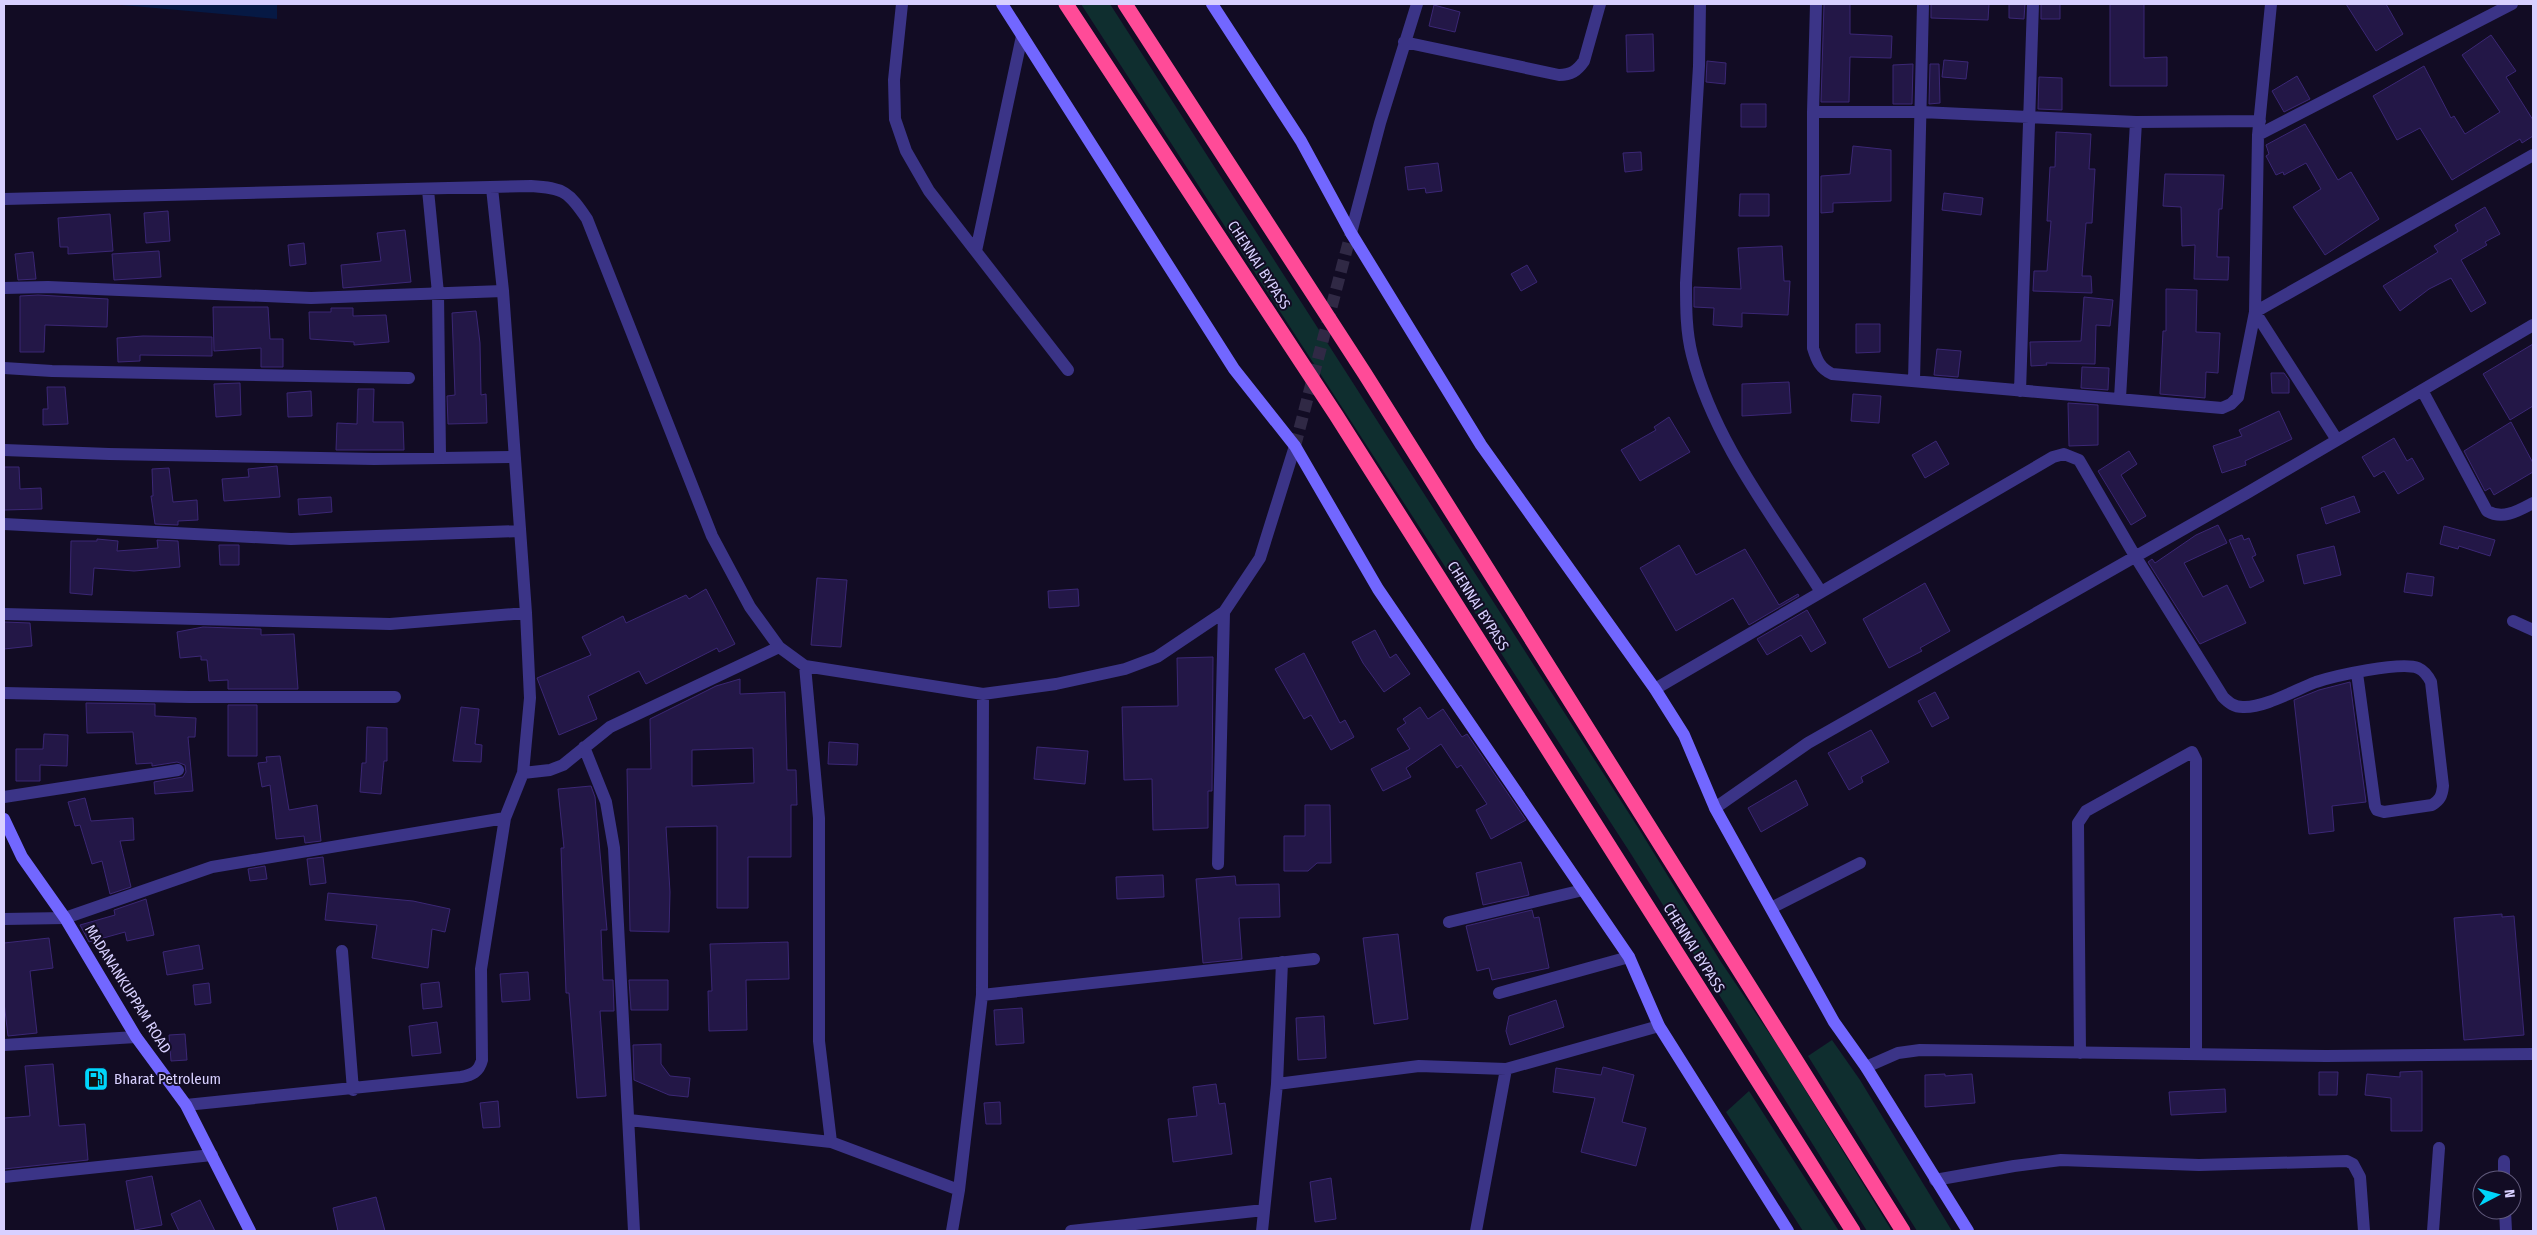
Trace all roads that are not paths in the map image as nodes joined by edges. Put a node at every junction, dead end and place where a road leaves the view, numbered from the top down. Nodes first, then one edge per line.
1 (902, 4) edge
2 (1002, 4) edge
3 (1066, 4) edge
4 (1125, 4) edge
5 (1212, 4) edge
6 (1417, 4) edge
7 (1600, 4) edge
8 (1700, 4) edge
9 (1816, 4) edge
10 (1923, 4) edge
11 (2033, 4) edge
12 (2271, 4) edge
13 (2512, 4) edge
14 (1022, 36) junction
15 (1404, 42) junction
16 (1813, 112) junction
17 (1922, 112) junction
18 (2029, 117) junction
19 (2260, 120) junction
20 (2136, 122) junction
21 (2258, 135) junction
22 (2533, 155) edge
23 (492, 188) junction
24 (428, 190) junction
25 (4, 199) edge
26 (1351, 233) junction
27 (976, 251) junction
28 (4, 288) edge
29 (503, 291) junction
30 (438, 293) junction
31 (2255, 312) junction
32 (2533, 325) edge
33 (4, 368) edge
34 (1068, 370) dead end
35 (409, 378) dead end
36 (1914, 381) junction
37 (2020, 390) junction
38 (2422, 390) junction
39 (2120, 398) junction
40 (2337, 440) junction
41 (1295, 446) junction
42 (4, 450) edge
43 (440, 456) junction
44 (515, 457) junction
45 (2533, 503) edge
46 (4, 524) edge
47 (520, 531) junction
48 (2135, 556) junction
49 (1821, 592) junction
50 (1224, 612) junction
51 (526, 613) junction
52 (4, 614) edge
53 (2513, 621) dead end
54 (2533, 630) edge
55 (779, 647) junction
56 (805, 666) junction
57 (2357, 673) junction
58 (1655, 690) junction
59 (4, 693) edge
60 (983, 694) junction
61 (395, 697) dead end
62 (584, 747) junction
63 (178, 770) dead end
64 (523, 773) junction
65 (4, 797) edge
66 (1716, 808) junction
67 (505, 818) junction
68 (4, 819) edge
69 (1860, 863) dead end
70 (1218, 864) dead end
71 (1583, 890) junction
72 (1771, 908) junction
73 (65, 918) junction
74 (4, 919) edge
75 (1449, 922) dead end
76 (342, 951) dead end
77 (1629, 957) junction
78 (1314, 959) dead end
79 (1282, 962) junction
80 (1499, 993) dead end
81 (982, 995) junction
82 (1659, 1026) junction
83 (136, 1037) junction
84 (4, 1045) edge
85 (2080, 1052) junction
86 (2196, 1054) junction
87 (2533, 1054) edge
88 (1866, 1067) junction
89 (1506, 1069) junction
90 (1277, 1084) junction
91 (353, 1090) junction
92 (186, 1105) junction
93 (629, 1120) junction
94 (831, 1142) junction
95 (2439, 1148) dead end
96 (212, 1155) junction
97 (2504, 1161) dead end
98 (2504, 1170) edge
99 (4, 1177) edge
100 (1935, 1180) junction
101 (959, 1190) junction
102 (1264, 1210) junction
103 (250, 1231) edge
104 (634, 1231) edge
105 (952, 1231) edge
106 (1071, 1231) edge
107 (1262, 1231) edge
108 (1476, 1231) edge
109 (1788, 1231) edge
110 (1853, 1231) edge
111 (1903, 1231) edge
112 (1968, 1231) edge
113 (2364, 1231) edge
114 (2433, 1231) edge

1 - 27 street
2 - 14 street
3 - 110 highway, CHENNAI BYPASS
4 - 111 highway, CHENNAI BYPASS
5 - 26 street
6 - 15 street
7 - 15 street
8 - 49 street
9 - 16 street
10 - 17 street
11 - 18 street
12 - 19 street
13 - 21 street
14 - 27 street
14 - 41 street
15 - 26 street
16 - 17 street
16 - 36 street
17 - 18 street
17 - 36 street
18 - 20 street
18 - 37 street
19 - 20 street
19 - 21 street
20 - 39 street
21 - 31 street
22 - 31 street
23 - 24 street
23 - 29 street
23 - 55 street
24 - 25 street
24 - 30 street
26 - 58 street
27 - 34 street
28 - 30 street
29 - 30 street
29 - 44 street
30 - 43 street
31 - 39 street
31 - 40 street
32 - 38 street
33 - 35 street
36 - 37 street
37 - 39 street
38 - 40 street
38 - 45 street
40 - 48 street
41 - 50 street
41 - 71 street
42 - 43 street
43 - 44 street
44 - 47 street
46 - 47 street
47 - 51 street
48 - 49 street
48 - 57 street
48 - 66 street
49 - 58 street
50 - 60 street
50 - 70 street
51 - 52 street
51 - 64 street
53 - 54 street
55 - 56 street
55 - 62 street
56 - 60 street
56 - 94 street
57 - 57 street
58 - 66 street
59 - 61 street
60 - 81 street
62 - 64 street
62 - 93 street
63 - 65 street
64 - 67 street
66 - 72 street
67 - 73 street
67 - 91 street
68 - 73 street, MADANANKUPPAM ROAD
69 - 72 street
71 - 75 street
71 - 77 street
72 - 88 street
73 - 74 street
73 - 83 street, MADANANKUPPAM ROAD
76 - 91 street
77 - 80 street
77 - 82 street
78 - 79 street
79 - 81 street
79 - 90 street
81 - 101 street
82 - 89 street
82 - 109 street
83 - 84 street
83 - 92 street, MADANANKUPPAM ROAD
85 - 86 street
85 - 86 street
85 - 88 street
86 - 87 street
88 - 100 street
89 - 90 street
89 - 108 street
90 - 102 street
91 - 92 street
92 - 96 street, MADANANKUPPAM ROAD
93 - 94 street
93 - 104 street
94 - 101 street
95 - 114 street
96 - 99 street
96 - 103 street, MADANANKUPPAM ROAD
97 - 98 street
100 - 112 street
100 - 113 street
101 - 105 street
102 - 106 street
102 - 107 street

